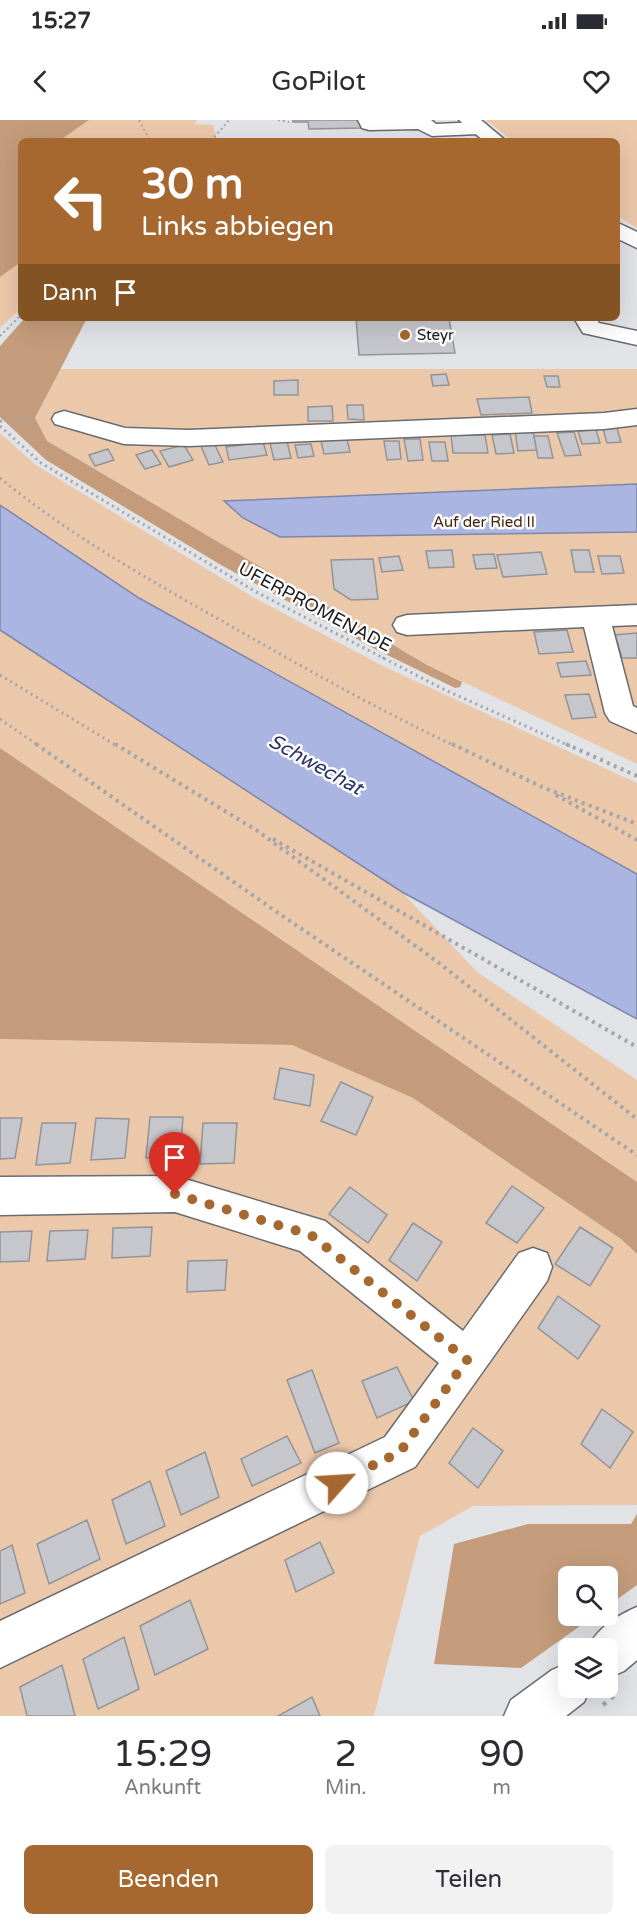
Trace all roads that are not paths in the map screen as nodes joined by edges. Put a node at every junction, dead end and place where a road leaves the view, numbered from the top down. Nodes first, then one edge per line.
1 (369, 120) edge
2 (421, 121) edge
3 (474, 124) edge
4 (492, 138) edge
5 (620, 231) edge
6 (637, 242) edge
7 (587, 321) edge
8 (637, 338) edge
9 (637, 417) edge
10 (64, 419) dead end
11 (637, 615) edge
12 (595, 616) junction
13 (407, 625) dead end
14 (637, 722) edge
15 (0, 1196) edge
16 (533, 1267) dead end
17 (467, 1360) junction
18 (637, 1630) edge
19 (0, 1645) edge
20 (618, 1665) edge
21 (583, 1698) edge
22 (527, 1716) edge

1 - 2 street
2 - 3 street
3 - 4 street
5 - 6 street
7 - 8 street
9 - 10 street
11 - 12 street
12 - 13 street
12 - 14 street
15 - 17 street
16 - 17 street
17 - 19 street
18 - 20 street
21 - 22 street

